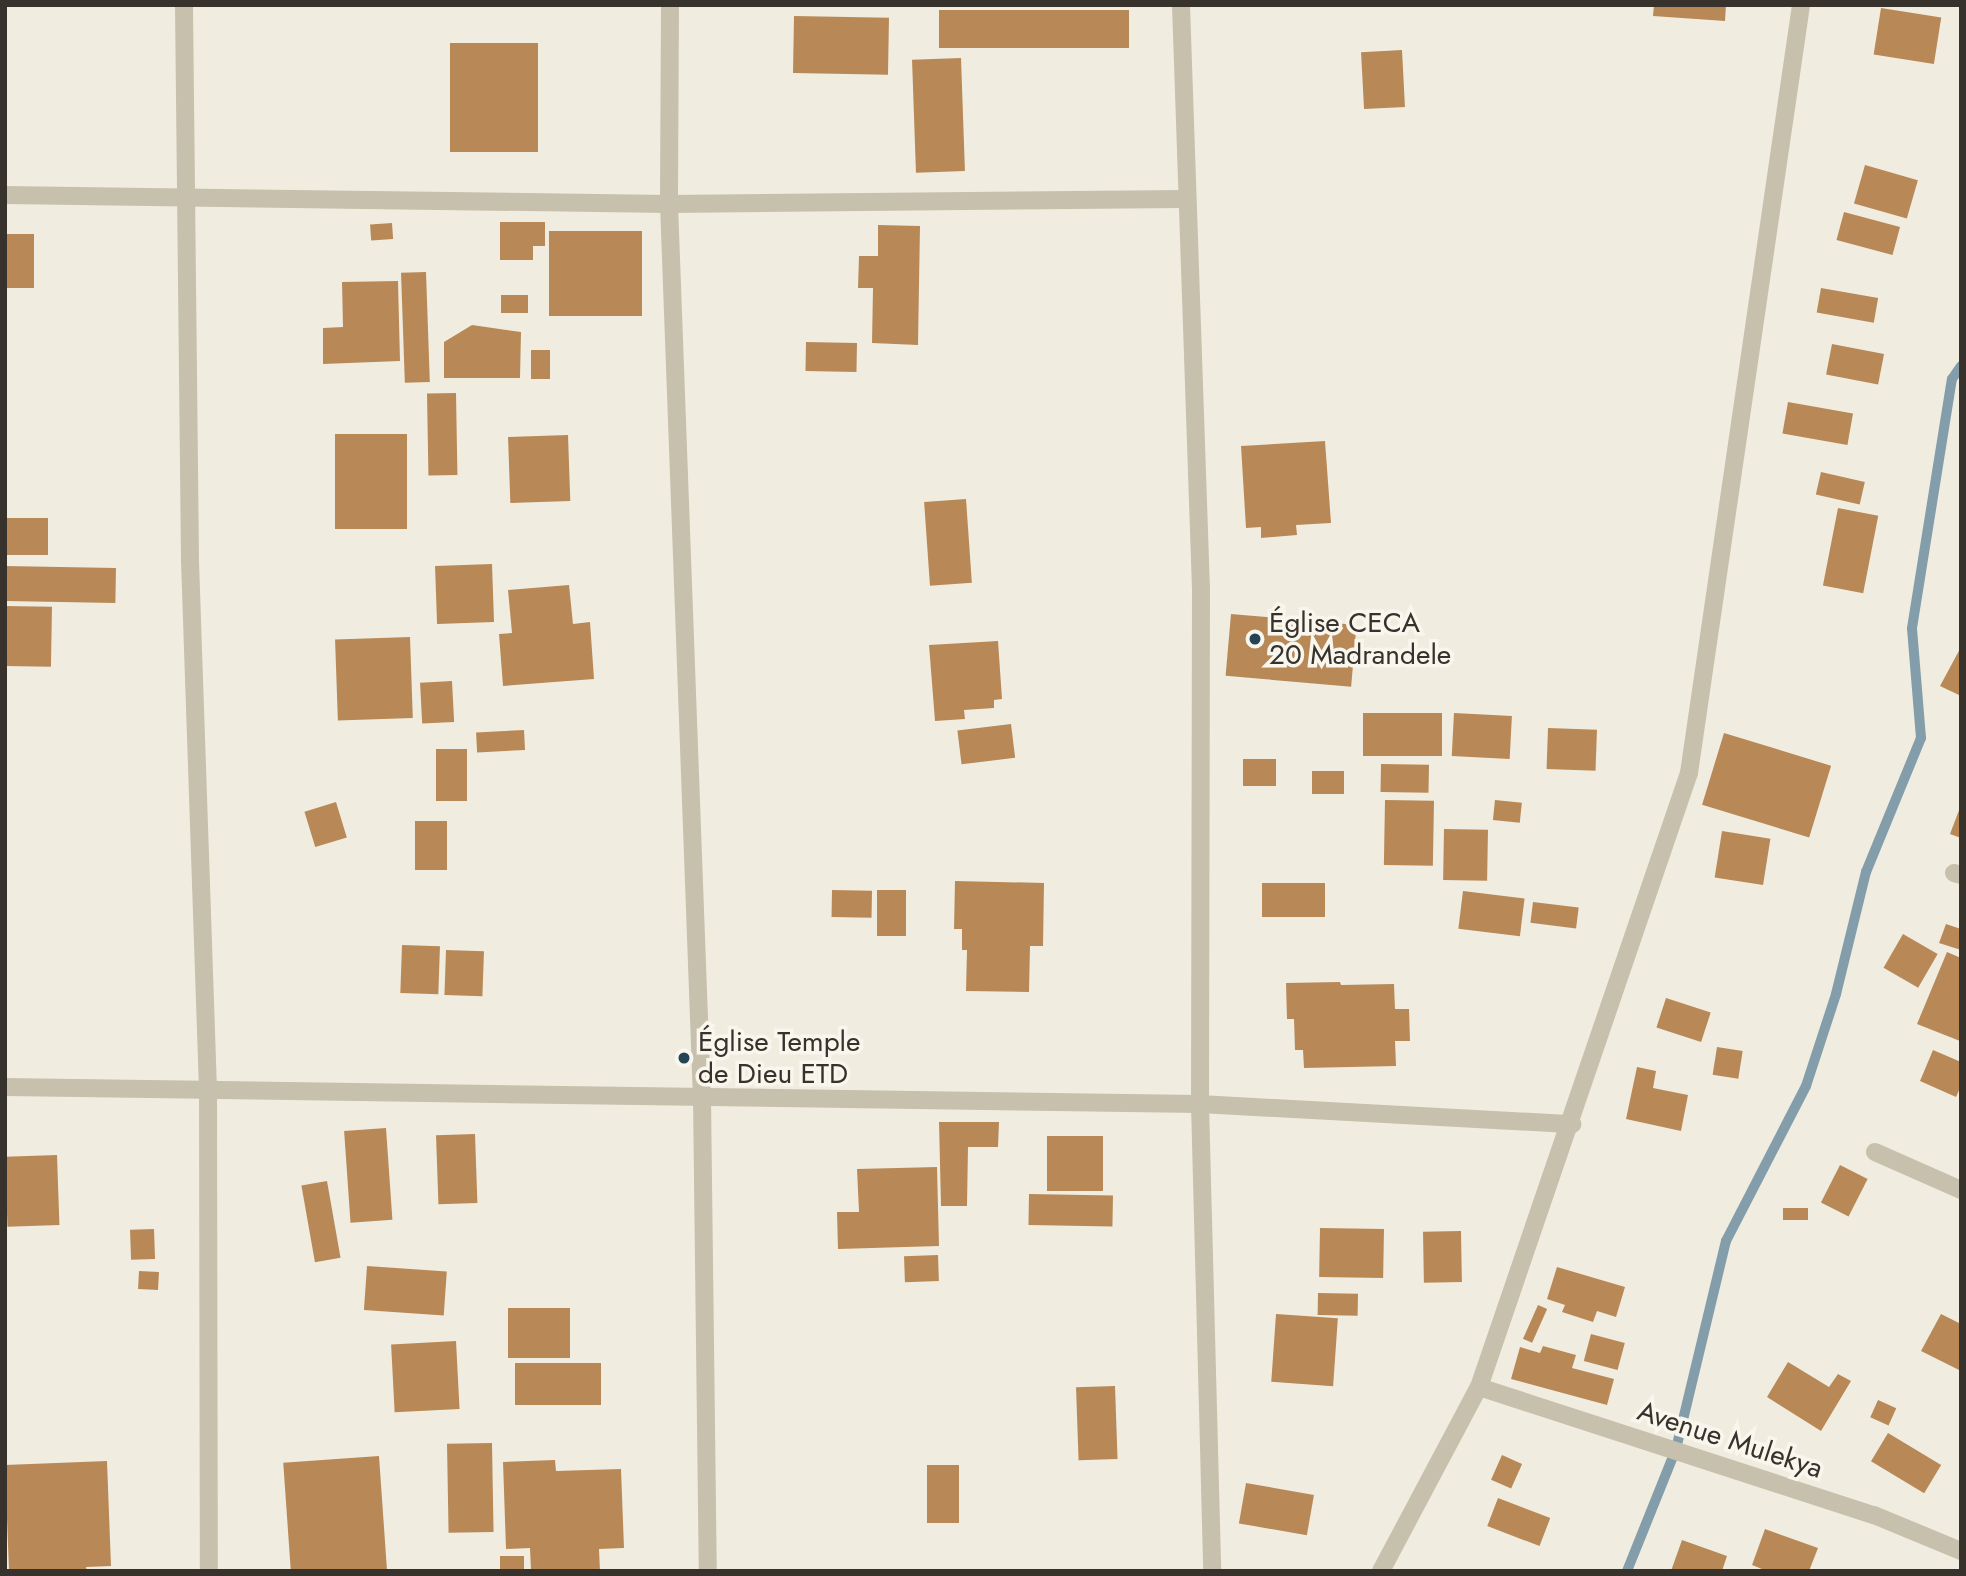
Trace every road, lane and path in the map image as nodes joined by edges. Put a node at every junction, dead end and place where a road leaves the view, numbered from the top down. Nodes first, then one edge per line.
1 (184, 5) edge
2 (670, 5) edge
3 (1181, 5) edge
4 (1801, 5) edge
5 (189, 194) junction
6 (5, 195) edge
7 (1184, 199) junction
8 (669, 204) junction
9 (5, 1087) edge
10 (208, 1089) junction
11 (702, 1098) junction
12 (1200, 1104) junction
13 (1572, 1124) junction
14 (1875, 1152) dead end
15 (1961, 1190) edge
16 (1479, 1387) junction
17 (1961, 1551) edge
18 (209, 1571) edge
19 (708, 1571) edge
20 (1212, 1571) edge
21 (1381, 1571) edge

1 - 5 street
2 - 8 street
3 - 7 street
4 - 13 street
5 - 6 street
5 - 8 street
5 - 10 street
7 - 8 street
7 - 12 street
8 - 11 street
9 - 10 street
10 - 11 street
10 - 18 street
11 - 12 street
11 - 19 street
12 - 13 street
12 - 20 street
13 - 16 street
14 - 15 street
16 - 17 street, Avenue Mulekya
16 - 21 street

